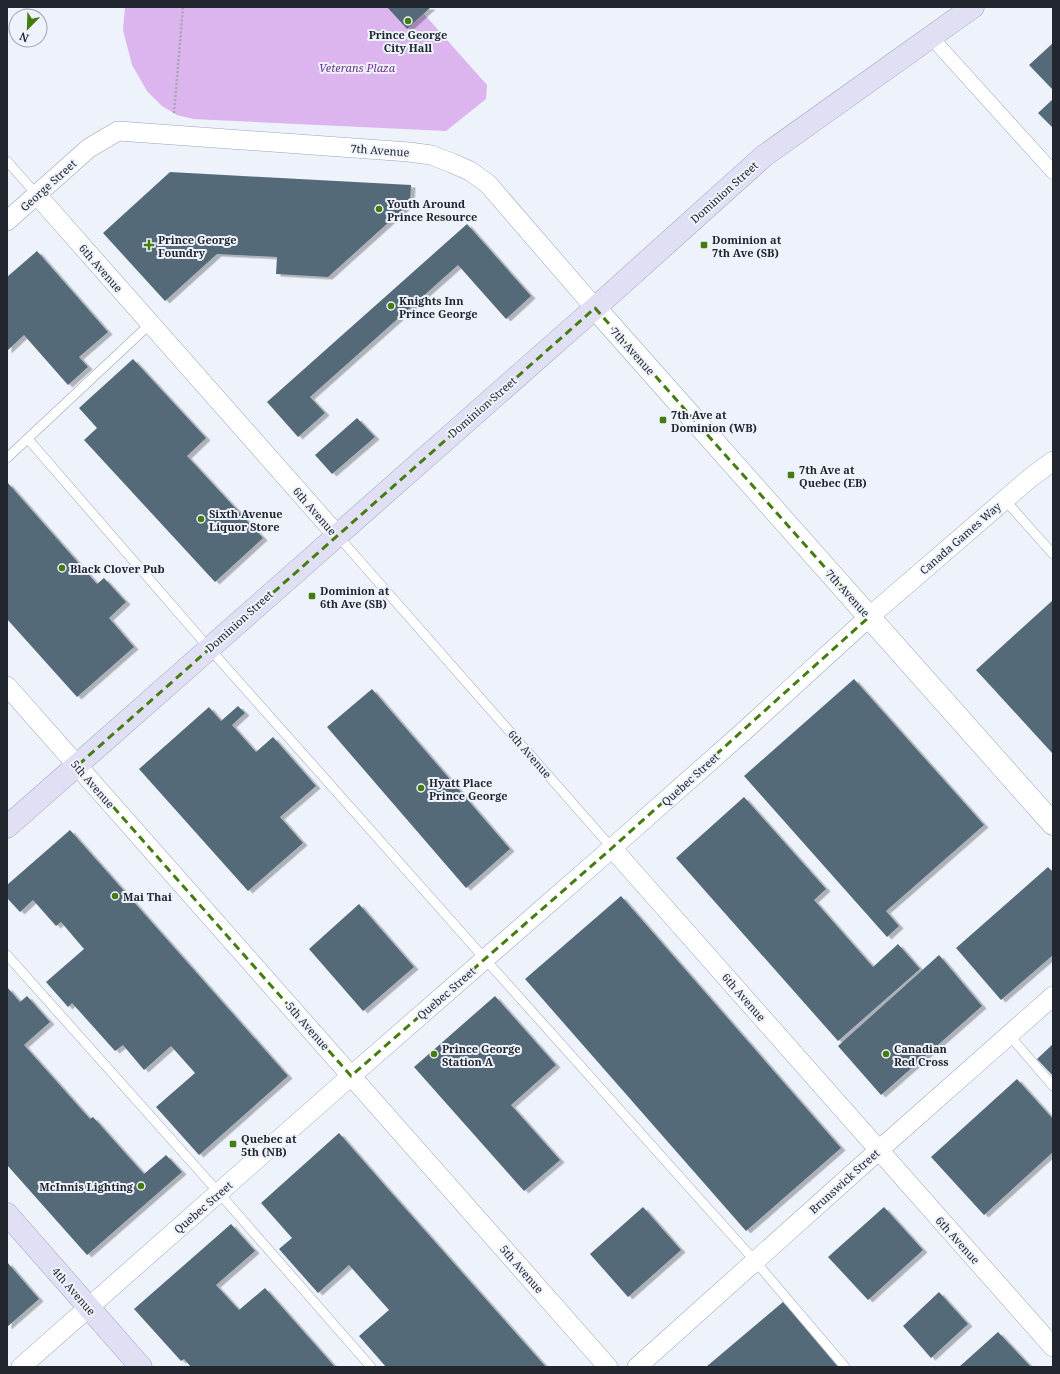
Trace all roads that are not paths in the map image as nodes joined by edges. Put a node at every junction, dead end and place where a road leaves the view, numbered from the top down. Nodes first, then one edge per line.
1 (973, 7) edge
2 (931, 37) junction
3 (89, 148) joint
4 (7, 161) edge
5 (1053, 172) edge
6 (37, 195) junction
7 (7, 221) edge
8 (595, 308) junction
9 (150, 324) junction
10 (28, 439) junction
11 (7, 458) edge
12 (1053, 462) edge
13 (1004, 500) junction
14 (337, 535) junction
15 (1053, 554) edge
16 (869, 617) junction
17 (209, 648) junction
18 (7, 686) edge
19 (77, 766) junction
20 (1053, 824) edge
21 (7, 827) edge
22 (612, 848) junction
23 (7, 955) edge
24 (485, 959) junction
25 (1053, 996) edge
26 (1010, 1035) junction
27 (351, 1076) junction
28 (1053, 1086) edge
29 (879, 1150) junction
30 (219, 1193) junction
31 (7, 1214) edge
32 (755, 1261) junction
33 (89, 1307) junction
34 (1053, 1347) edge
35 (21, 1367) edge
36 (141, 1367) edge
37 (371, 1367) edge
38 (608, 1367) edge
39 (637, 1367) edge
40 (845, 1367) edge

1 - 2 main road, Dominion Street
2 - 5 street
2 - 8 main road, Dominion Street
3 - 6 street, George Street
3 - 8 street, 7th Avenue
4 - 6 lane, 6th Avenue
6 - 7 street, George Street
6 - 9 street, 6th Avenue
8 - 14 main road, Dominion Street
8 - 16 street, 7th Avenue
9 - 10 lane
9 - 14 street, 6th Avenue
10 - 11 lane
10 - 17 lane
12 - 13 street, Canada Games Way
13 - 15 lane
13 - 16 street, Canada Games Way
14 - 17 main road, Dominion Street
14 - 22 lane, 6th Avenue
16 - 20 street, 7th Avenue
16 - 22 street, Quebec Street
17 - 19 main road, Dominion Street
17 - 24 lane
18 - 19 street, 5th Avenue
19 - 21 main road, Dominion Street
19 - 27 street, 5th Avenue
22 - 24 street, Quebec Street
22 - 29 street, 6th Avenue
23 - 30 lane
24 - 27 street, Quebec Street
24 - 32 lane
25 - 26 street, Brunswick Street
26 - 28 lane
26 - 29 street, Brunswick Street
27 - 30 street, Quebec Street
27 - 38 street, 5th Avenue
29 - 32 street, Brunswick Street
29 - 34 street, 6th Avenue
30 - 33 street, Quebec Street
30 - 37 lane
31 - 33 main road, 4th Avenue
32 - 39 street, Brunswick Street
32 - 40 lane
33 - 35 street, Quebec Street
33 - 36 main road, 4th Avenue

